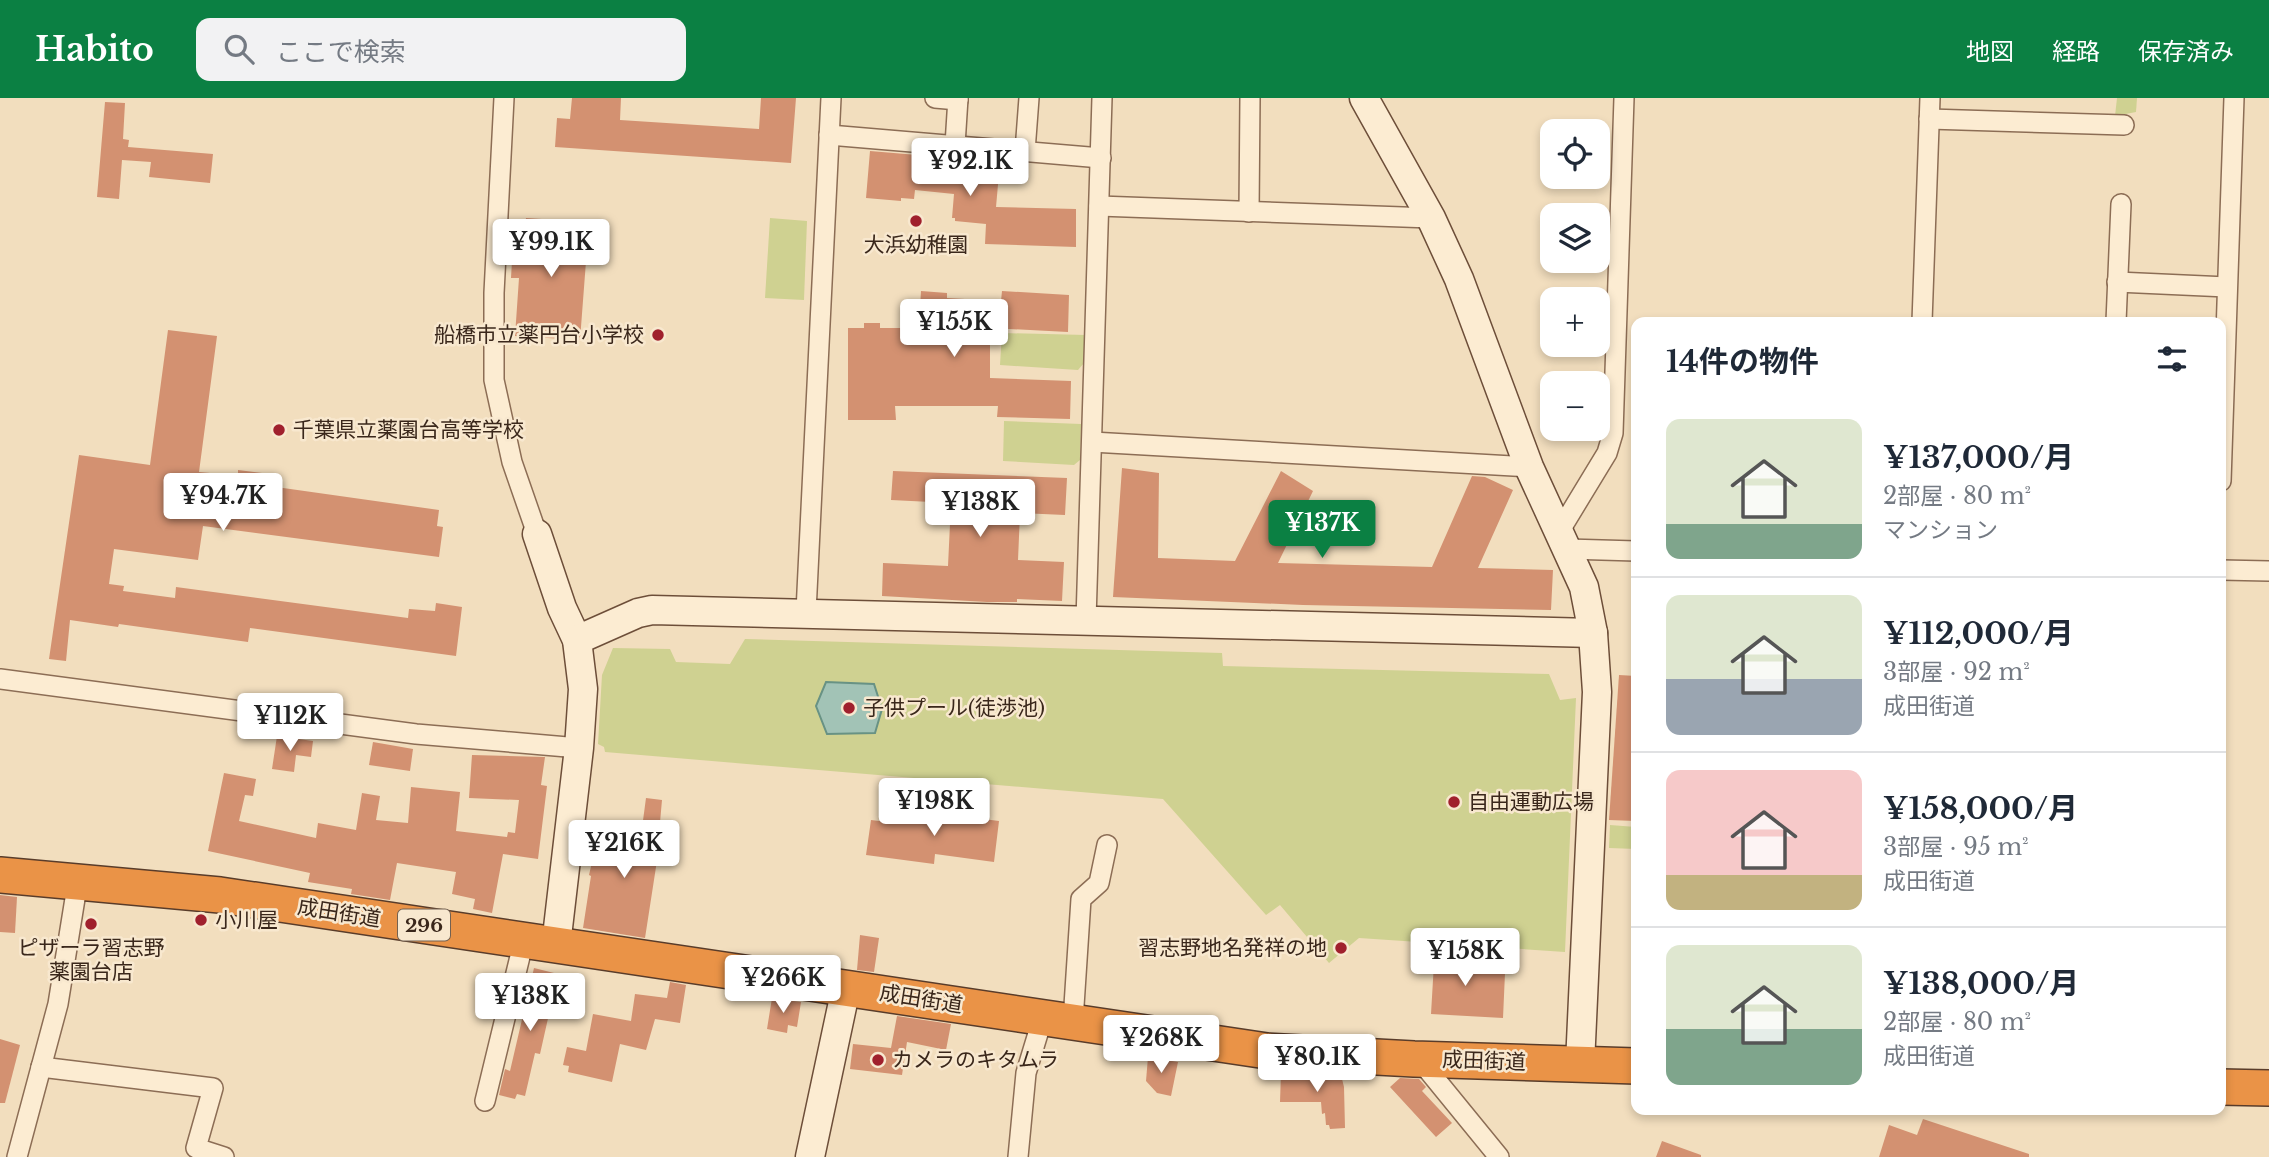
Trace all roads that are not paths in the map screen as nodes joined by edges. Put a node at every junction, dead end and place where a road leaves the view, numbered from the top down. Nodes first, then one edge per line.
1 (504, 98) edge
2 (831, 98) edge
3 (935, 98) edge
4 (1029, 98) edge
5 (1102, 98) edge
6 (1250, 98) edge
7 (1364, 98) edge
8 (1624, 98) edge
9 (1930, 98) edge
10 (2234, 98) edge
11 (958, 99) edge
12 (1929, 119) junction
13 (2124, 125) dead end
14 (829, 135) junction
15 (954, 145) junction
16 (1025, 151) junction
17 (1101, 158) junction
18 (2120, 204) dead end
19 (1099, 206) junction
20 (1249, 212) junction
21 (1432, 218) junction
22 (2117, 282) junction
23 (2227, 287) junction
24 (1922, 317) edge
25 (2116, 317) edge
26 (2226, 319) edge
27 (1092, 442) junction
28 (1529, 467) junction
29 (537, 534) joint
30 (1563, 540) junction
31 (1631, 550) edge
32 (2226, 570) edge
33 (2269, 571) edge
34 (806, 612) junction
35 (1086, 620) junction
36 (1593, 633) junction
37 (577, 640) junction
38 (0, 679) edge
39 (579, 748) junction
40 (1107, 845) dead end
41 (0, 875) edge
42 (78, 880) junction
43 (540, 943) junction
44 (846, 988) junction
45 (1058, 1019) junction
46 (1419, 1059) junction
47 (1580, 1064) junction
48 (41, 1066) junction
49 (1631, 1066) edge
50 (2226, 1087) edge
51 (2269, 1088) edge
52 (485, 1101) dead end
53 (17, 1157) edge
54 (224, 1157) edge
55 (810, 1157) edge
56 (1018, 1157) edge
57 (1499, 1157) edge

1 - 29 street
2 - 14 street
3 - 11 street
4 - 16 street
5 - 17 street
6 - 20 street
7 - 21 street
8 - 30 street
9 - 12 street
10 - 23 street
11 - 15 street
12 - 13 street
12 - 24 street
14 - 15 street
14 - 34 street
15 - 16 street
16 - 17 street
17 - 19 street
18 - 22 street
19 - 20 street
19 - 27 street
20 - 21 street
21 - 28 street
22 - 23 street
22 - 25 street
23 - 26 street
27 - 28 street
27 - 35 street
28 - 30 street
29 - 37 street
30 - 31 street
30 - 36 street
32 - 33 street
34 - 35 street
34 - 37 street
35 - 36 street
36 - 47 street
37 - 39 street
38 - 39 street
39 - 43 street
40 - 45 street
41 - 42 highway, 成田街道 / 296
42 - 43 highway, 成田街道 / 296
42 - 48 street
43 - 44 highway, 成田街道 / 296
43 - 52 street
44 - 45 highway, 成田街道 / 296
44 - 55 street
45 - 46 highway, 成田街道 / 296
45 - 56 street
46 - 47 highway, 成田街道 / 296
46 - 57 street
47 - 49 highway, 成田街道 / 296
48 - 53 street
48 - 54 street
50 - 51 highway

